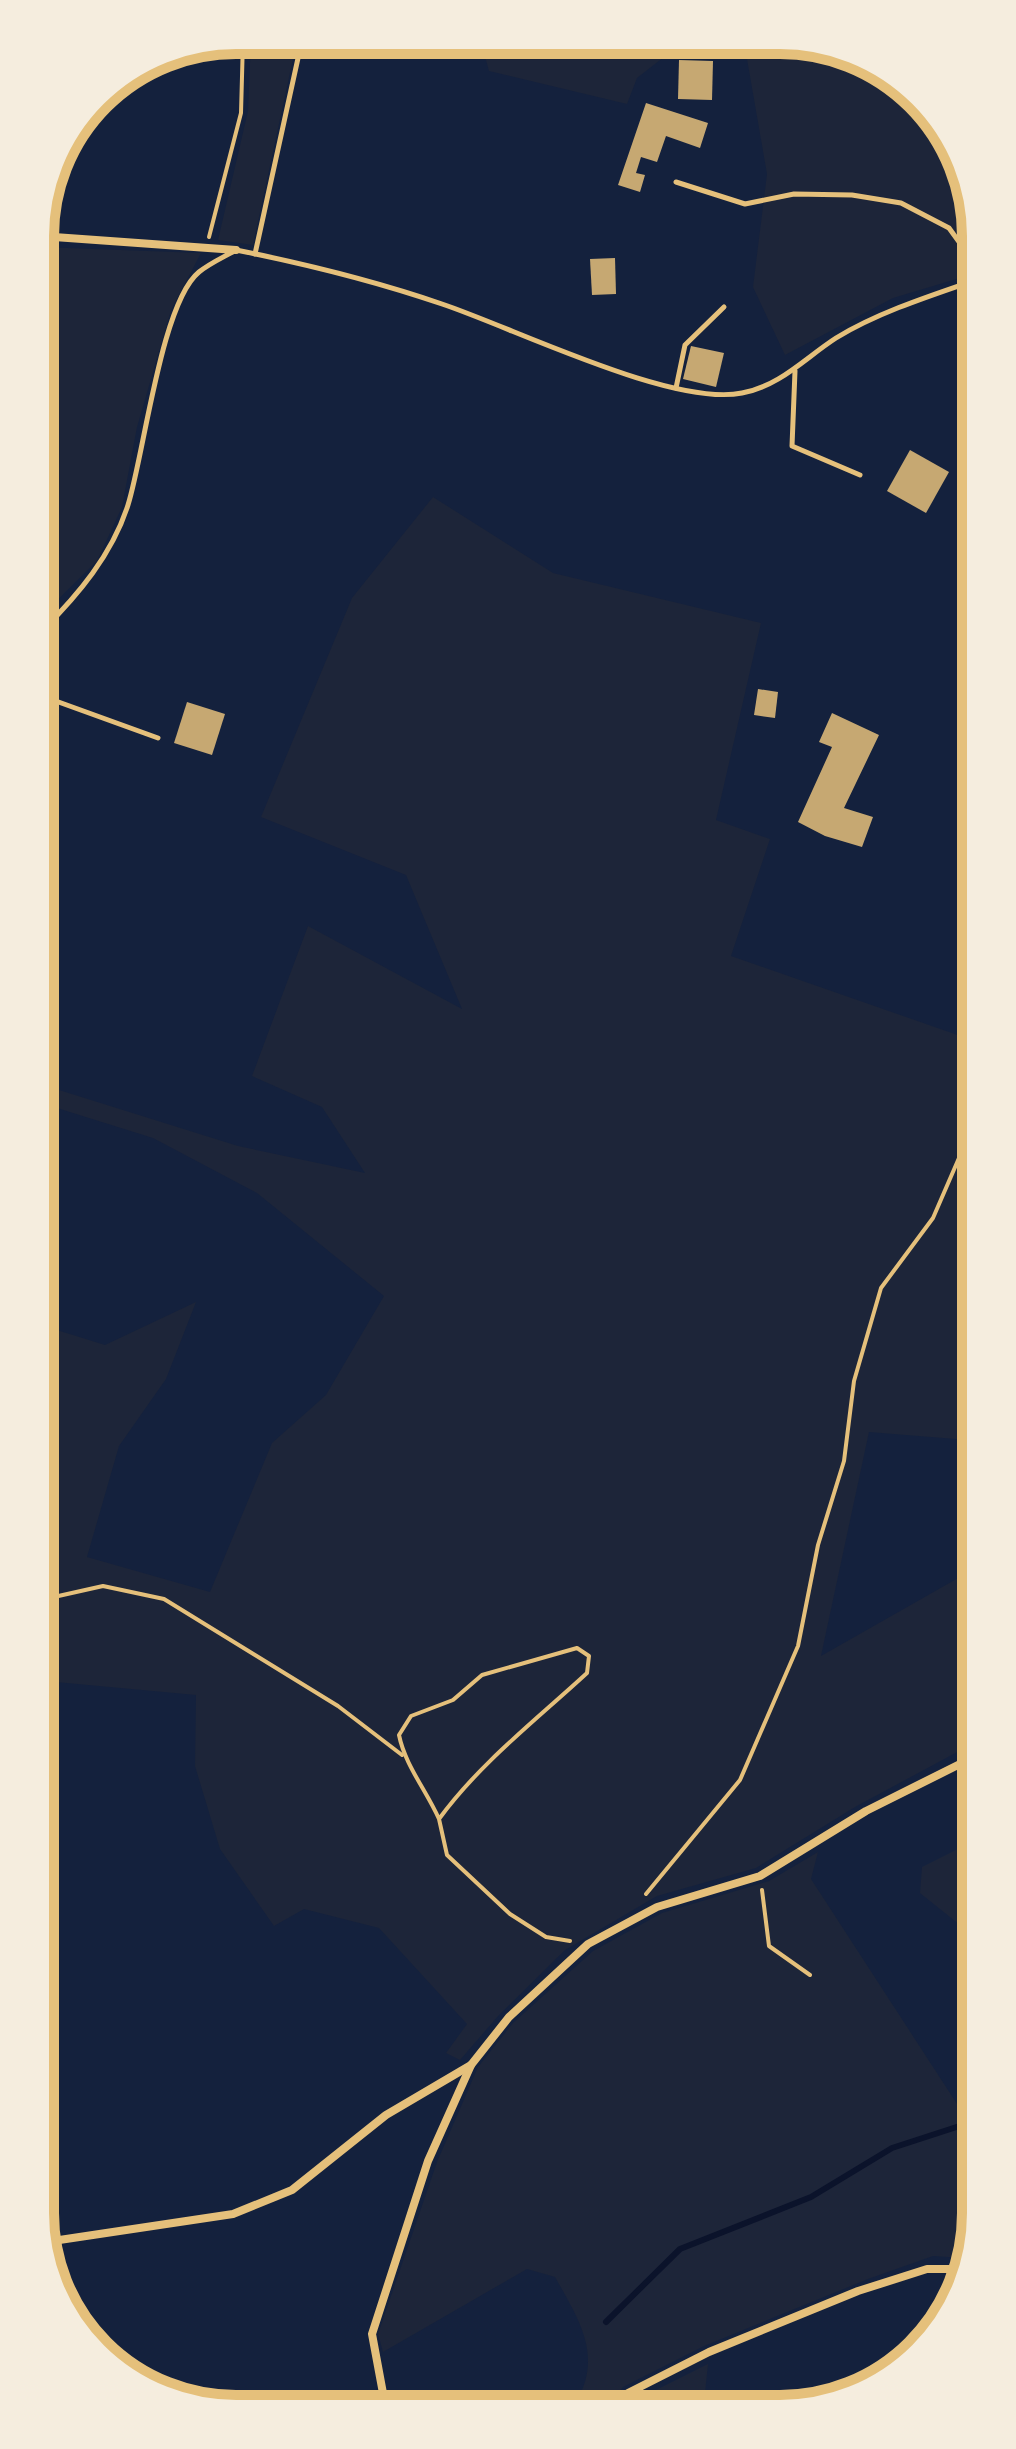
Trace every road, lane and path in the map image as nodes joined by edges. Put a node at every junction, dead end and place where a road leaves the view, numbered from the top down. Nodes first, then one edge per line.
1 (243, 54) edge
2 (299, 54) edge
3 (676, 182) dead end
4 (54, 237) edge
5 (962, 246) edge
6 (206, 249) junction
7 (236, 250) junction
8 (255, 254) junction
9 (962, 285) edge
10 (724, 307) dead end
11 (795, 371) junction
12 (676, 388) junction
13 (860, 475) dead end
14 (54, 617) edge
15 (54, 700) edge
16 (158, 738) dead end
17 (962, 1151) edge
18 (54, 1597) edge
19 (404, 1756) junction
20 (962, 1763) edge
21 (439, 1819) junction
22 (760, 1876) junction
23 (636, 1906) dead end
24 (588, 1944) junction
25 (810, 1975) dead end
26 (471, 2065) junction
27 (57, 2240) edge
28 (953, 2269) edge
29 (383, 2395) edge
30 (626, 2395) edge

1 - 6 path
2 - 8 lane
3 - 5 lane
4 - 6 street
6 - 7 street
7 - 8 lane
7 - 14 lane
8 - 12 lane
9 - 11 lane
10 - 12 lane
11 - 12 lane
11 - 13 lane
15 - 16 lane
17 - 23 path
18 - 19 path
19 - 21 path
19 - 21 path
20 - 22 street
21 - 24 path
22 - 24 street
22 - 25 path
24 - 26 street
26 - 27 street
26 - 29 street
28 - 30 street

